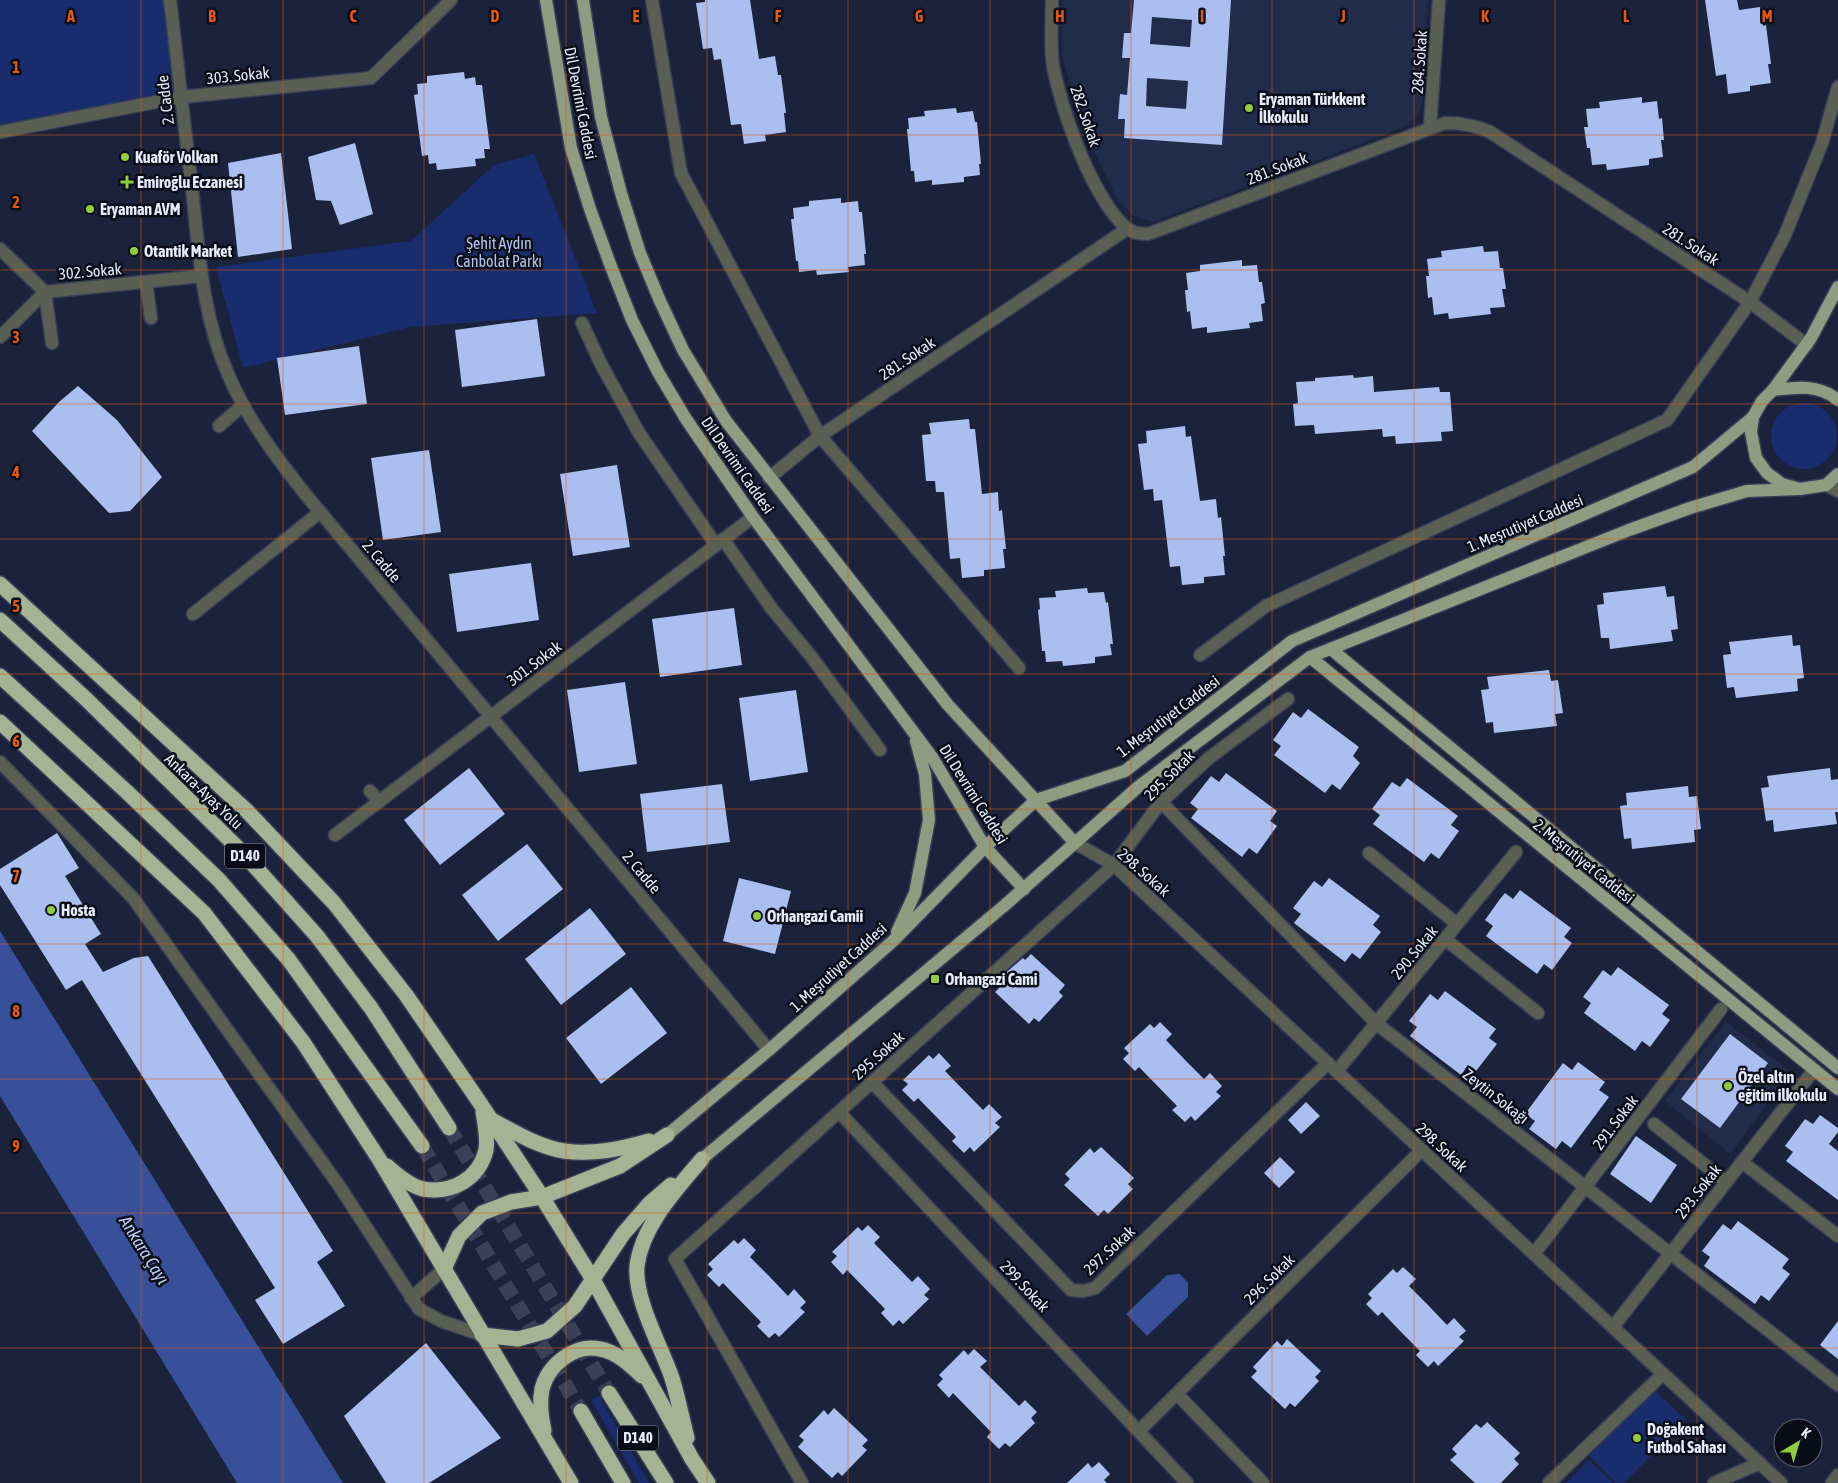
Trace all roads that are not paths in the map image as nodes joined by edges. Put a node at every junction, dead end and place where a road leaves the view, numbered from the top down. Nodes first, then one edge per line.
1 (170, 0) edge
2 (452, 0) edge
3 (546, 0) edge
4 (583, 0) edge
5 (652, 0) edge
6 (1052, 0) edge
7 (1440, 0) edge
8 (1838, 87) edge
9 (182, 98) junction
10 (1430, 127) junction
11 (0, 132) edge
12 (1127, 229) junction
13 (0, 250) edge
14 (201, 276) junction
15 (146, 282) junction
16 (1838, 287) edge
17 (45, 292) junction
18 (1750, 302) junction
19 (151, 318) dead end
20 (582, 323) dead end
21 (0, 337) edge
22 (52, 343) dead end
23 (1806, 345) junction
24 (1773, 390) junction
25 (1838, 400) edge
26 (243, 405) junction
27 (1752, 417) junction
28 (219, 426) dead end
29 (820, 436) junction
30 (1838, 474) edge
31 (769, 478) junction
32 (1826, 485) junction
33 (1800, 489) junction
34 (1838, 491) edge
35 (320, 512) junction
36 (753, 517) junction
37 (720, 542) junction
38 (0, 584) edge
39 (193, 614) dead end
40 (0, 620) edge
41 (1331, 649) junction
42 (1200, 655) dead end
43 (1310, 657) junction
44 (1019, 668) dead end
45 (0, 676) edge
46 (1288, 699) dead end
47 (491, 716) junction
48 (0, 722) edge
49 (913, 731) junction
50 (880, 750) dead end
51 (0, 762) edge
52 (370, 790) dead end
53 (1036, 800) junction
54 (379, 802) junction
55 (1161, 802) junction
56 (335, 835) dead end
57 (1075, 843) junction
58 (985, 847) junction
59 (1369, 852) dead end
60 (1516, 852) dead end
61 (1114, 865) junction
62 (1024, 889) junction
63 (1457, 924) junction
64 (1445, 939) junction
65 (893, 941) junction
66 (1721, 1009) dead end
67 (1538, 1013) dead end
68 (1376, 1023) junction
69 (769, 1050) junction
70 (1332, 1067) junction
71 (1838, 1068) edge
72 (1810, 1075) dead end
73 (872, 1082) junction
74 (1838, 1089) edge
75 (480, 1103) junction
76 (839, 1112) junction
77 (491, 1119) junction
78 (1654, 1124) dead end
79 (449, 1128) tunnel mouth
80 (667, 1136) junction
81 (422, 1146) tunnel mouth
82 (1422, 1150) junction
83 (378, 1159) junction
84 (702, 1159) junction
85 (1742, 1162) junction
86 (1726, 1182) junction
87 (1585, 1187) junction
88 (542, 1197) junction
89 (1838, 1236) edge
90 (1534, 1254) junction
91 (1670, 1254) junction
92 (444, 1269) junction
93 (592, 1278) junction
94 (412, 1298) junction
95 (1613, 1327) junction
96 (482, 1334) junction
97 (1663, 1374) junction
98 (650, 1383) junction
99 (1838, 1385) edge
100 (609, 1393) tunnel mouth
101 (1177, 1394) junction
102 (581, 1411) tunnel mouth
103 (1139, 1432) junction
104 (548, 1444) junction
105 (692, 1459) junction
106 (1760, 1463) junction
107 (1838, 1475) edge
108 (571, 1483) edge
109 (623, 1483) edge
110 (666, 1483) edge
111 (708, 1483) edge
112 (802, 1483) edge
113 (1187, 1483) edge
114 (1264, 1483) edge
115 (1549, 1483) edge
116 (1714, 1483) edge
117 (1781, 1483) edge
118 (1832, 1483) edge

1 - 9 street, 2. Cadde
2 - 9 street, 303. Sokak
3 - 36 main road, Dil Devrimi Caddesi
4 - 31 main road, Dil Devrimi Caddesi
5 - 29 street
6 - 12 street, 282. Sokak
7 - 10 street, 284. Sokak
8 - 18 street
9 - 11 street, 303. Sokak
9 - 14 street, 2. Cadde
10 - 12 street, 281. Sokak
10 - 18 street, 281. Sokak
12 - 29 street, 281. Sokak
13 - 17 street
14 - 15 street, 302. Sokak
14 - 26 street, 2. Cadde
15 - 17 street, 302. Sokak
15 - 19 street
16 - 23 main road
17 - 21 street, 302. Sokak
17 - 22 street
18 - 23 street, 281. Sokak
18 - 42 street
20 - 37 street
23 - 24 main road
24 - 25 main road
24 - 27 main road, 1. Meşrutiyet Caddesi
26 - 28 street
26 - 35 street, 2. Cadde
27 - 33 main road
27 - 53 main road, 1. Meşrutiyet Caddesi
29 - 31 street, 281. Sokak
29 - 44 street
30 - 32 main road
31 - 53 main road, Dil Devrimi Caddesi
32 - 33 main road
32 - 34 street
33 - 41 main road
35 - 39 street
35 - 47 street, 2. Cadde
36 - 37 street, 301. Sokak
36 - 49 main road, Dil Devrimi Caddesi
37 - 47 street, 301. Sokak
37 - 50 street
38 - 75 highway
40 - 79 highway, Ankara-Ayaş Yolu / D140
41 - 43 main road
41 - 71 main road, 2. Meşrutiyet Caddesi
43 - 57 main road
43 - 74 main road, 2. Meşrutiyet Caddesi
45 - 81 highway, D140
46 - 55 street, 295. Sokak
47 - 54 street, 301. Sokak
47 - 69 street, 2. Cadde
48 - 83 highway
49 - 58 main road, Dil Devrimi Caddesi
49 - 65 main road
51 - 94 street
52 - 54 street
53 - 57 main road, Dil Devrimi Caddesi
53 - 58 main road, 1. Meşrutiyet Caddesi
54 - 56 street, 301. Sokak
55 - 61 street, 295. Sokak
55 - 68 street, Zeytin Sokağı
57 - 61 street, 298. Sokak
57 - 62 main road
58 - 62 main road, Dil Devrimi Caddesi
58 - 65 main road, 1. Meşrutiyet Caddesi
59 - 63 street
60 - 63 street, 290. Sokak
61 - 70 street, 298. Sokak
61 - 73 street, 295. Sokak
62 - 84 main road
63 - 64 street, 290. Sokak
64 - 67 street
64 - 68 street, 290. Sokak
65 - 69 main road, 1. Meşrutiyet Caddesi
66 - 87 street, 291. Sokak
68 - 70 street, 290. Sokak
68 - 87 street, Zeytin Sokağı
69 - 80 main road, 1. Meşrutiyet Caddesi
70 - 73 street, 297. Sokak
70 - 82 street, 298. Sokak
72 - 85 street, 293. Sokak
73 - 76 street, 295. Sokak
75 - 77 highway
75 - 83 highway
76 - 103 street, 299. Sokak
76 - 112 street, 295. Sokak
77 - 80 highway
77 - 88 highway
78 - 86 street
80 - 88 highway
82 - 90 street, 298. Sokak
82 - 101 street, 296. Sokak
83 - 92 highway
84 - 93 highway
84 - 105 highway
85 - 86 street, 293. Sokak
85 - 89 street
86 - 91 street, 293. Sokak
87 - 90 street, 291. Sokak
87 - 91 street, Zeytin Sokağı
88 - 92 highway
88 - 93 highway
90 - 95 street, 298. Sokak
91 - 95 street, 293. Sokak
91 - 99 street, Zeytin Sokağı
92 - 94 street
92 - 96 highway
93 - 96 highway
93 - 98 highway
94 - 96 street
95 - 97 street, 298. Sokak
96 - 104 highway
97 - 106 street, 298. Sokak
97 - 115 street
98 - 104 highway
98 - 105 highway
100 - 110 highway, D140
101 - 103 street, 296. Sokak
101 - 114 street
102 - 109 highway, D140
103 - 113 street, 299. Sokak
104 - 108 highway
105 - 111 highway
106 - 116 street
106 - 117 street, 298. Sokak
107 - 118 street

